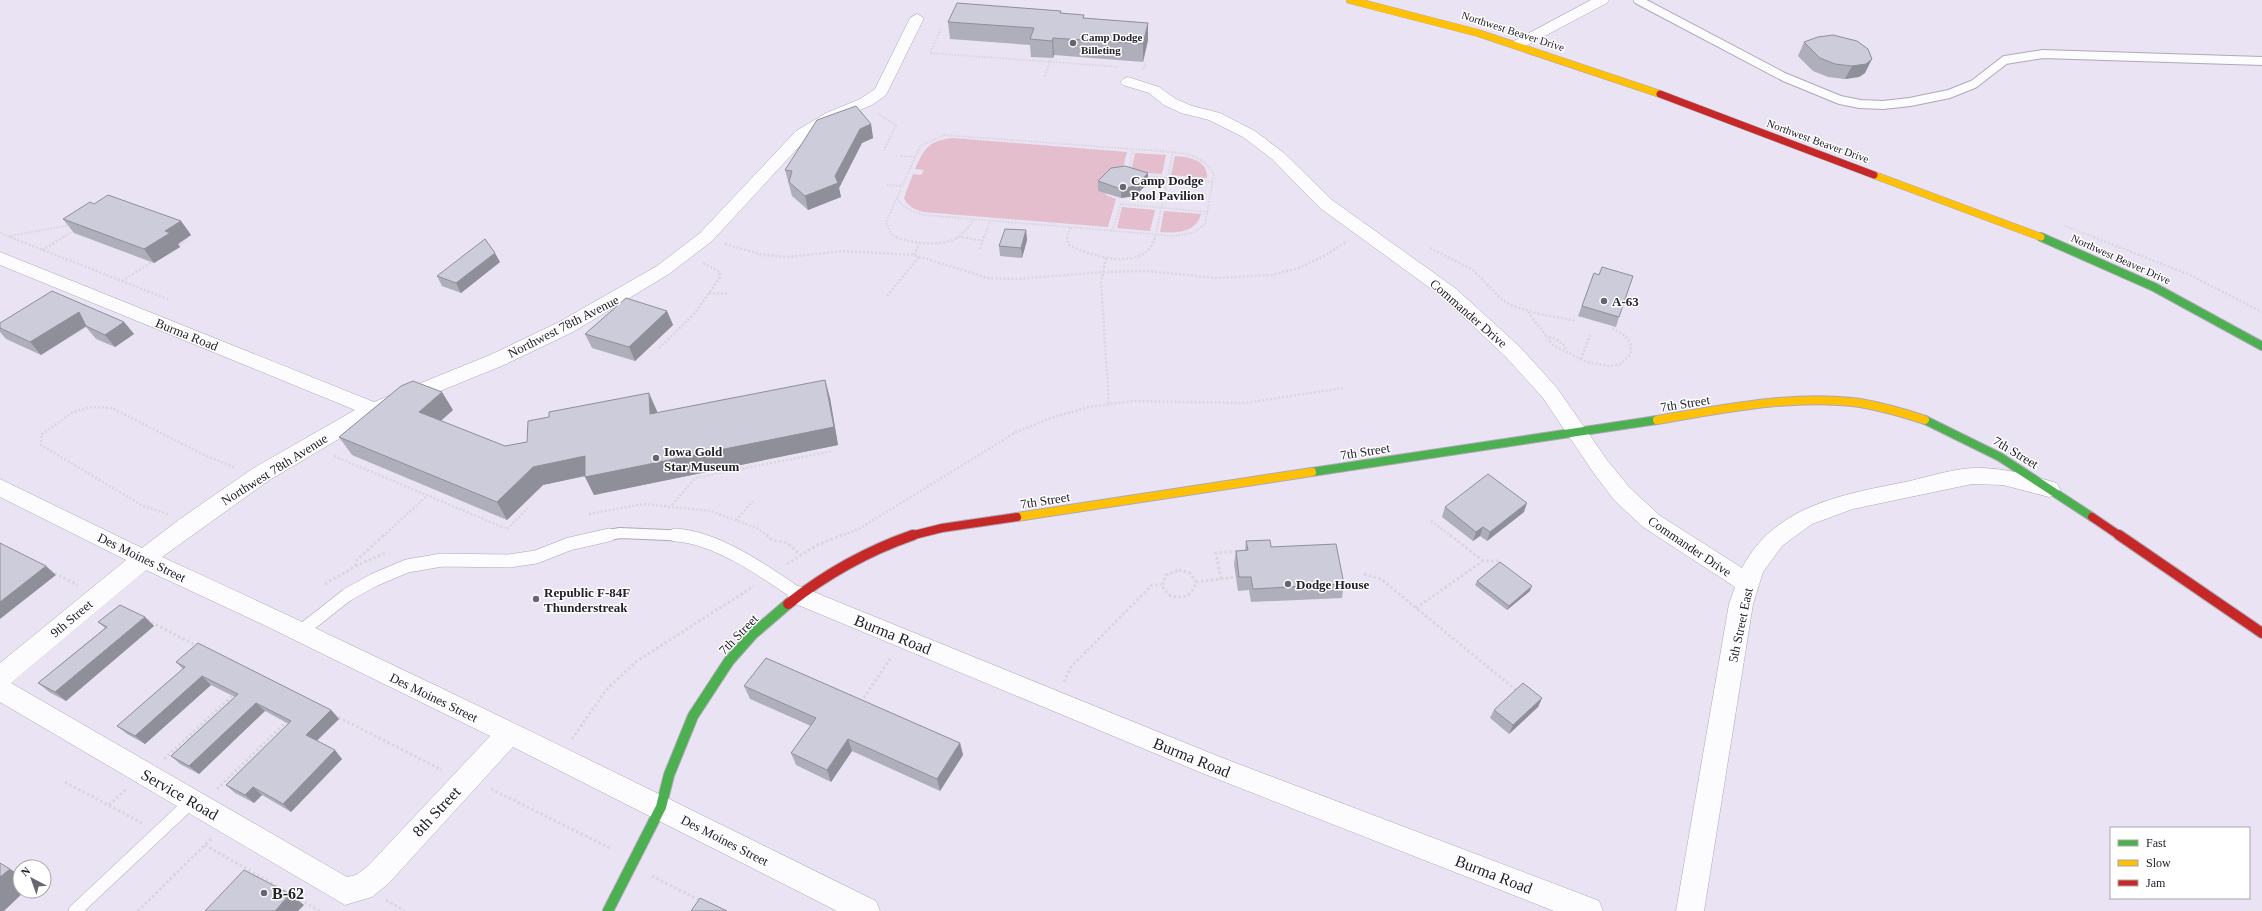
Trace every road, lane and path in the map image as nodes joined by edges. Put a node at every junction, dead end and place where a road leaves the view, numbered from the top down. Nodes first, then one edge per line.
1 (1350, 0) edge
2 (1602, 0) edge
3 (1638, 0) edge
4 (917, 18) dead end
5 (941, 29) dead end
6 (1519, 44) junction
7 (1051, 58) edge
8 (2262, 60) edge
9 (1050, 62) junction
10 (1146, 62) dead end
11 (1128, 73) junction
12 (1045, 76) dead end
13 (863, 103) junction
14 (1133, 149) junction
15 (883, 152) dead end
16 (1173, 152) junction
17 (901, 156) dead end
18 (915, 157) junction
19 (1128, 175) edge
20 (1144, 176) edge
21 (1168, 178) junction
22 (1213, 182) junction
23 (887, 185) dead end
24 (902, 186) junction
25 (897, 198) junction
26 (1161, 207) junction
27 (1208, 212) junction
28 (974, 219) junction
29 (990, 221) junction
30 (72, 224) edge
31 (1071, 227) junction
32 (78, 228) edge
33 (1112, 231) junction
34 (1361, 231) junction
35 (0, 233) edge
36 (1155, 234) junction
37 (8, 236) junction
38 (960, 236) junction
39 (187, 240) dead end
40 (983, 241) junction
41 (920, 242) junction
42 (719, 243) dead end
43 (174, 248) dead end
44 (1430, 248) dead end
45 (980, 249) dead end
46 (42, 250) junction
47 (914, 255) junction
48 (161, 256) edge
49 (919, 257) junction
50 (0, 258) edge
51 (1106, 258) junction
52 (703, 261) dead end
53 (1102, 272) junction
54 (122, 281) junction
55 (709, 293) junction
56 (729, 294) dead end
57 (887, 296) dead end
58 (170, 300) dead end
59 (1528, 312) junction
60 (1576, 321) dead end
61 (1612, 328) dead end
62 (1590, 335) dead end
63 (1549, 337) junction
64 (2262, 346) edge
65 (659, 348) dead end
66 (1566, 351) junction
67 (1581, 359) junction
68 (1109, 404) dead end
69 (374, 410) junction
70 (1577, 432) junction
71 (310, 446) junction
72 (832, 451) dead end
73 (260, 475) junction
74 (0, 487) edge
75 (2053, 490) junction
76 (427, 496) junction
77 (753, 501) dead end
78 (672, 506) junction
79 (528, 508) dead end
80 (589, 514) dead end
81 (736, 520) junction
82 (1432, 520) dead end
83 (188, 525) junction
84 (1240, 551) edge
85 (801, 555) dead end
86 (144, 559) junction
87 (1483, 561) junction
88 (1500, 561) edge
89 (356, 566) dead end
90 (44, 568) edge
91 (1364, 574) dead end
92 (1236, 577) edge
93 (1221, 579) junction
94 (1196, 582) junction
95 (1161, 584) junction
96 (1748, 584) junction
97 (98, 595) junction
98 (798, 595) junction
99 (1416, 608) junction
100 (141, 617) edge
101 (300, 632) junction
102 (2262, 632) edge
103 (904, 639) junction
104 (205, 649) edge
105 (0, 678) edge
106 (0, 689) edge
107 (238, 690) edge
108 (1523, 692) edge
109 (1055, 701) junction
110 (857, 707) edge
111 (328, 712) edge
112 (291, 718) edge
113 (509, 733) junction
114 (147, 775) junction
115 (467, 779) junction
116 (65, 782) dead end
117 (196, 803) junction
118 (662, 807) junction
119 (228, 822) junction
120 (158, 832) junction
121 (205, 845) junction
122 (633, 864) junction
123 (371, 892) junction
124 (707, 904) edge
125 (75, 911) edge
126 (138, 911) edge
127 (320, 911) edge
128 (405, 911) edge
129 (608, 911) edge
130 (866, 911) edge
131 (1589, 911) edge
132 (1690, 911) edge

1 - 6 street, Northwest Beaver Drive
2 - 6 street
3 - 8 lane
4 - 13 street, Northwest 78th Avenue
5 - 9 path
6 - 64 street, Northwest Beaver Drive
7 - 9 path
9 - 11 path
9 - 12 path
10 - 11 path
11 - 34 street, Commander Drive
13 - 15 path
13 - 69 street, Northwest 78th Avenue
14 - 16 path
14 - 18 path
14 - 19 path
16 - 21 path
16 - 22 path
17 - 18 path
18 - 24 path
20 - 21 path
21 - 22 path
21 - 26 path
22 - 27 path
23 - 24 path
24 - 25 path
25 - 28 path
25 - 41 path
26 - 27 path
26 - 33 path
26 - 36 path
27 - 36 path
28 - 29 path
28 - 38 path
29 - 31 path
29 - 40 path
30 - 37 path
31 - 33 path
31 - 51 path
32 - 46 path
33 - 36 path
34 - 53 path
34 - 70 street, Commander Drive
35 - 37 path
36 - 51 path
37 - 46 path
38 - 40 path
38 - 41 path
39 - 43 path
40 - 45 path
41 - 47 path
42 - 47 path
44 - 59 path
46 - 54 path
47 - 49 path
48 - 54 path
49 - 53 path
49 - 57 path
50 - 69 street, Burma Road
51 - 53 path
52 - 55 path
53 - 68 path
54 - 58 path
55 - 56 path
55 - 65 path
59 - 60 path
59 - 63 path
61 - 67 path
62 - 67 path
63 - 66 path
63 - 66 path
66 - 67 path
69 - 71 street, Northwest 78th Avenue
70 - 75 street, 7th Street
70 - 96 street, Commander Drive
70 - 98 street, 7th Street
71 - 73 street, Northwest 78th Avenue
71 - 76 path
72 - 78 path
73 - 83 street, Northwest 78th Avenue
73 - 83 path
74 - 86 street, Des Moines Street
75 - 96 street, 5th Street East
75 - 102 street, 7th Street
76 - 79 path
76 - 89 path
77 - 81 path
78 - 80 path
78 - 81 path
81 - 85 path
82 - 87 path
83 - 86 street, Northwest 78th Avenue
84 - 93 path
86 - 97 street, 9th Street
86 - 101 street, Des Moines Street
87 - 88 path
87 - 99 path
90 - 97 path
91 - 99 path
92 - 93 path
93 - 94 path
94 - 95 path
94 - 95 path
95 - 109 path
96 - 132 street, 5th Street East
97 - 105 street, 9th Street
98 - 101 lane
98 - 103 street, Burma Road
98 - 118 street, 7th Street
99 - 108 path
100 - 104 path
101 - 113 street, Des Moines Street
103 - 109 street, Burma Road
103 - 110 path
106 - 114 street, Service Road
107 - 114 path
109 - 131 street, Burma Road
111 - 115 path
112 - 117 path
113 - 115 street, 8th Street
113 - 118 street, Des Moines Street
114 - 117 street, Service Road
115 - 122 path
115 - 123 street, 8th Street
116 - 120 path
117 - 119 street, Service Road
117 - 120 lane
118 - 122 street, 7th Street
118 - 130 street, Des Moines Street
119 - 121 path
119 - 123 street, Service Road
120 - 125 lane
121 - 126 path
121 - 127 path
122 - 124 path
122 - 129 street, 7th Street
123 - 128 path

